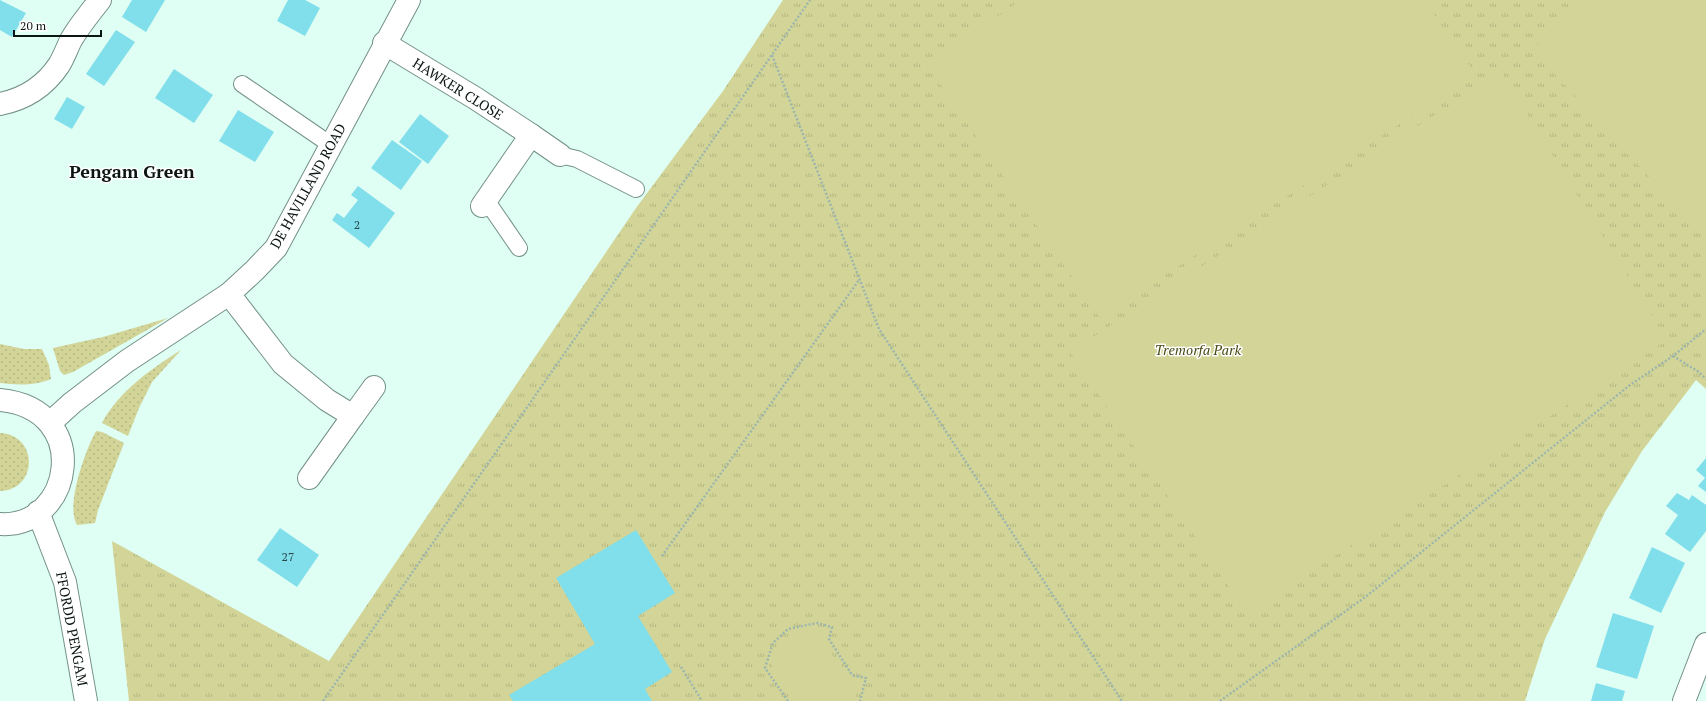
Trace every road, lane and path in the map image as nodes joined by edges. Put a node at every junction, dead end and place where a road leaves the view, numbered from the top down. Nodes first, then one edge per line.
1 (100, 0) edge
2 (409, 0) edge
3 (810, 0) edge
4 (384, 43) junction
5 (772, 54) junction
6 (242, 84) dead end
7 (0, 104) edge
8 (531, 135) junction
9 (331, 145) junction
10 (560, 155) joint
11 (636, 189) dead end
12 (484, 203) joint
13 (518, 248) dead end
14 (859, 280) junction
15 (229, 294) junction
16 (1706, 330) edge
17 (1672, 356) junction
18 (1706, 379) edge
19 (374, 387) dead end
20 (0, 400) edge
21 (353, 416) junction
22 (50, 423) junction
23 (309, 478) dead end
24 (38, 512) junction
25 (0, 524) edge
26 (662, 556) dead end
27 (1706, 644) edge
28 (681, 667) dead end
29 (86, 701) edge
30 (323, 701) edge
31 (702, 701) edge
32 (788, 701) edge
33 (860, 701) edge
34 (1122, 701) edge
35 (1220, 701) edge
36 (1684, 701) edge

1 - 7 street
2 - 4 street, DE HAVILLAND ROAD
3 - 5 path
4 - 8 street, HAWKER CLOSE
4 - 9 street, DE HAVILLAND ROAD
5 - 14 path
5 - 30 path
6 - 9 lane
8 - 10 street, HAWKER CLOSE
8 - 12 street
9 - 15 street, DE HAVILLAND ROAD
10 - 11 lane
12 - 13 lane
14 - 26 path
14 - 34 path
15 - 21 street
15 - 22 street, DE HAVILLAND ROAD
16 - 17 path
17 - 18 path
17 - 35 path
19 - 21 street
20 - 22 street
21 - 23 street
22 - 24 street
24 - 25 street
24 - 29 street, FFORDD PENGAM
27 - 36 street
28 - 31 path
32 - 33 path

